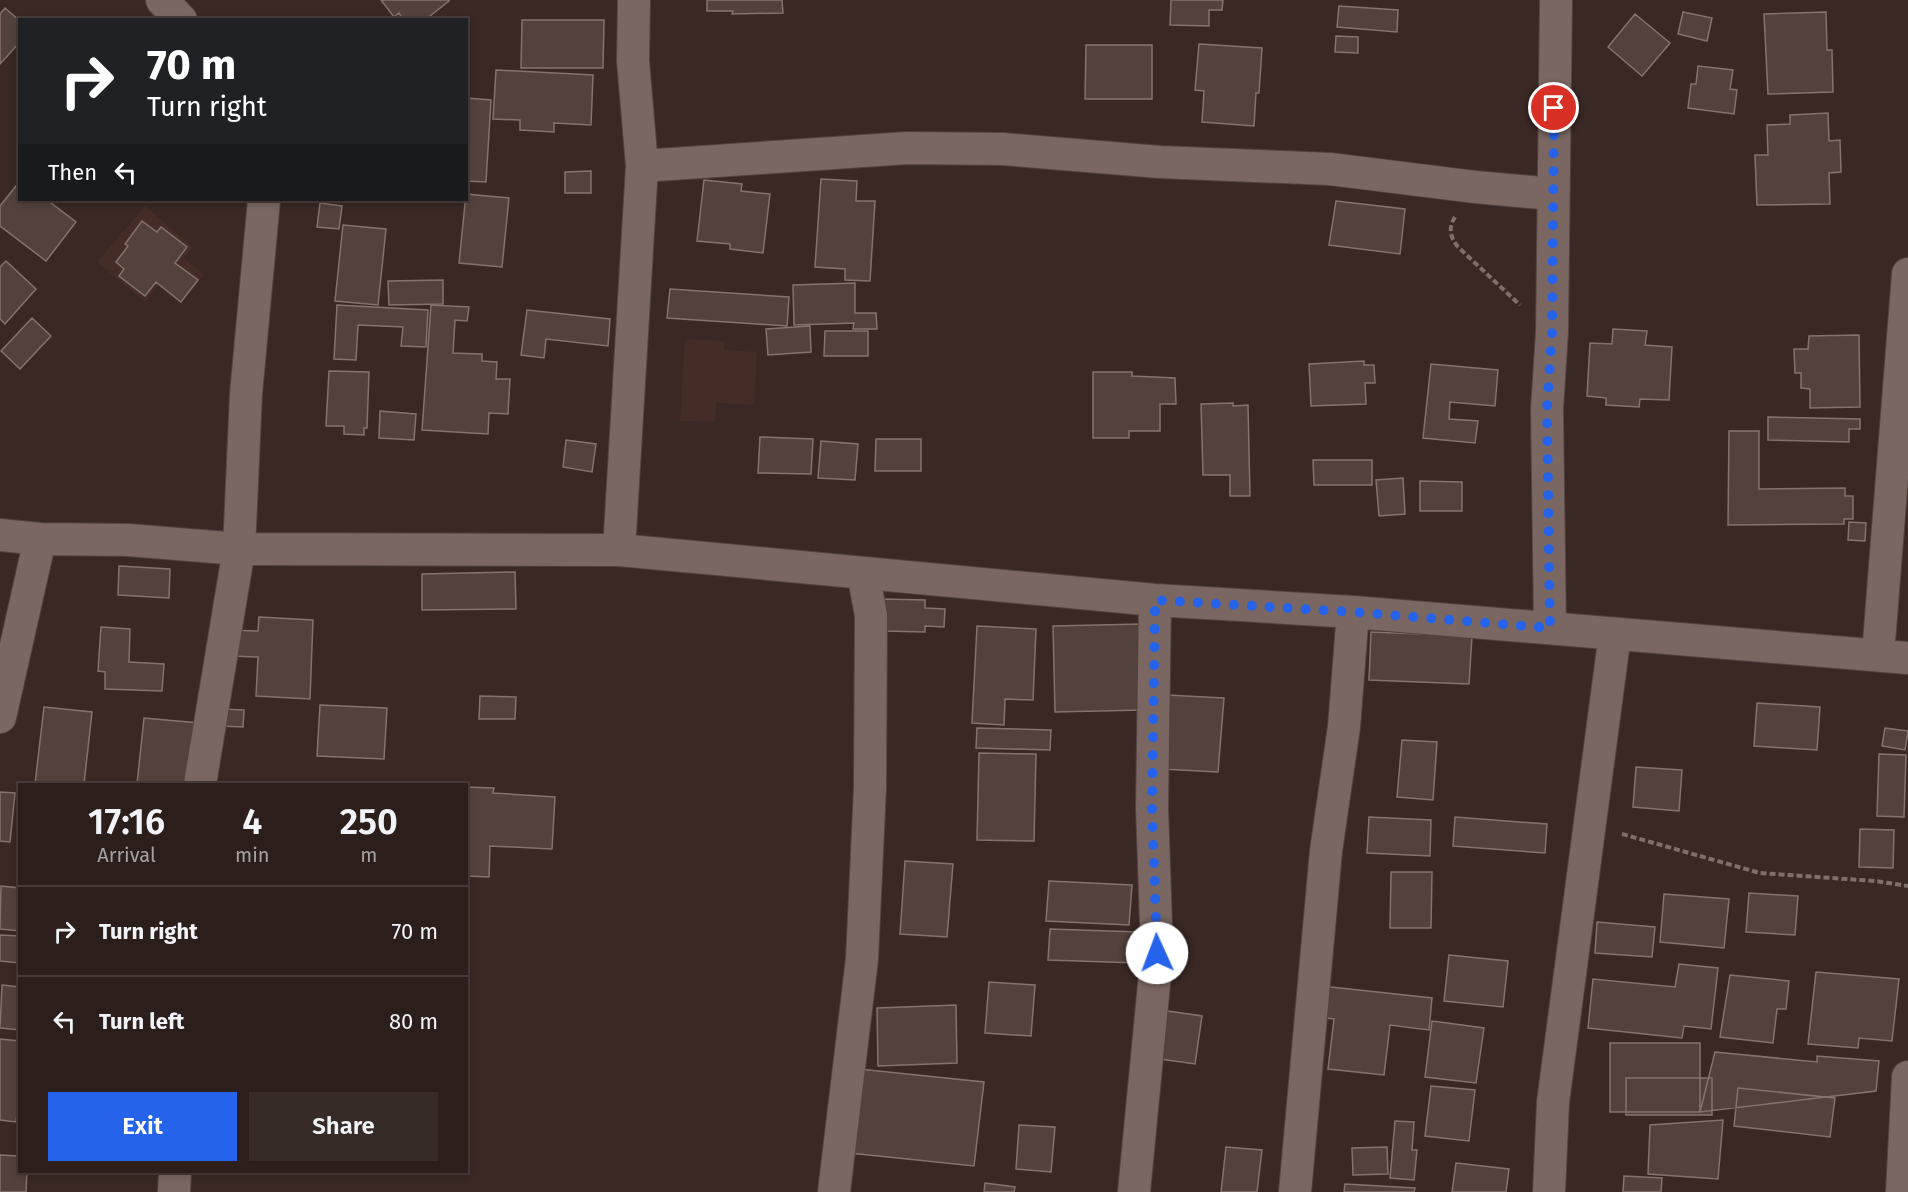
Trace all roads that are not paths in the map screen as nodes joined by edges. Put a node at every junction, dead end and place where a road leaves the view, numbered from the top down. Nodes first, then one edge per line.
1 (162, 0) edge
2 (634, 0) edge
3 (1556, 0) edge
4 (179, 18) edge
5 (642, 166) junction
6 (1553, 194) junction
7 (264, 201) edge
8 (1908, 274) edge
9 (0, 535) edge
10 (40, 539) junction
11 (239, 549) junction
12 (619, 550) junction
13 (863, 573) junction
14 (1155, 600) junction
15 (1353, 612) junction
16 (1550, 628) junction
17 (1615, 634) junction
18 (1893, 657) edge
19 (0, 717) edge
20 (200, 783) edge
21 (1908, 1077) edge
22 (175, 1173) edge
23 (174, 1192) edge
24 (834, 1192) edge
25 (1134, 1192) edge
26 (1295, 1192) edge
27 (1549, 1192) edge
28 (1902, 1192) edge

1 - 4 street
2 - 5 street
3 - 6 street
5 - 6 street
5 - 12 street
6 - 16 street
7 - 11 street
8 - 18 street
9 - 10 street
10 - 11 street
10 - 19 street
11 - 12 street
11 - 20 street
12 - 13 street
13 - 14 street
13 - 24 street
14 - 15 street
14 - 25 street
15 - 16 street
15 - 26 street
16 - 17 street
17 - 18 street
17 - 27 street
21 - 28 street
22 - 23 street

